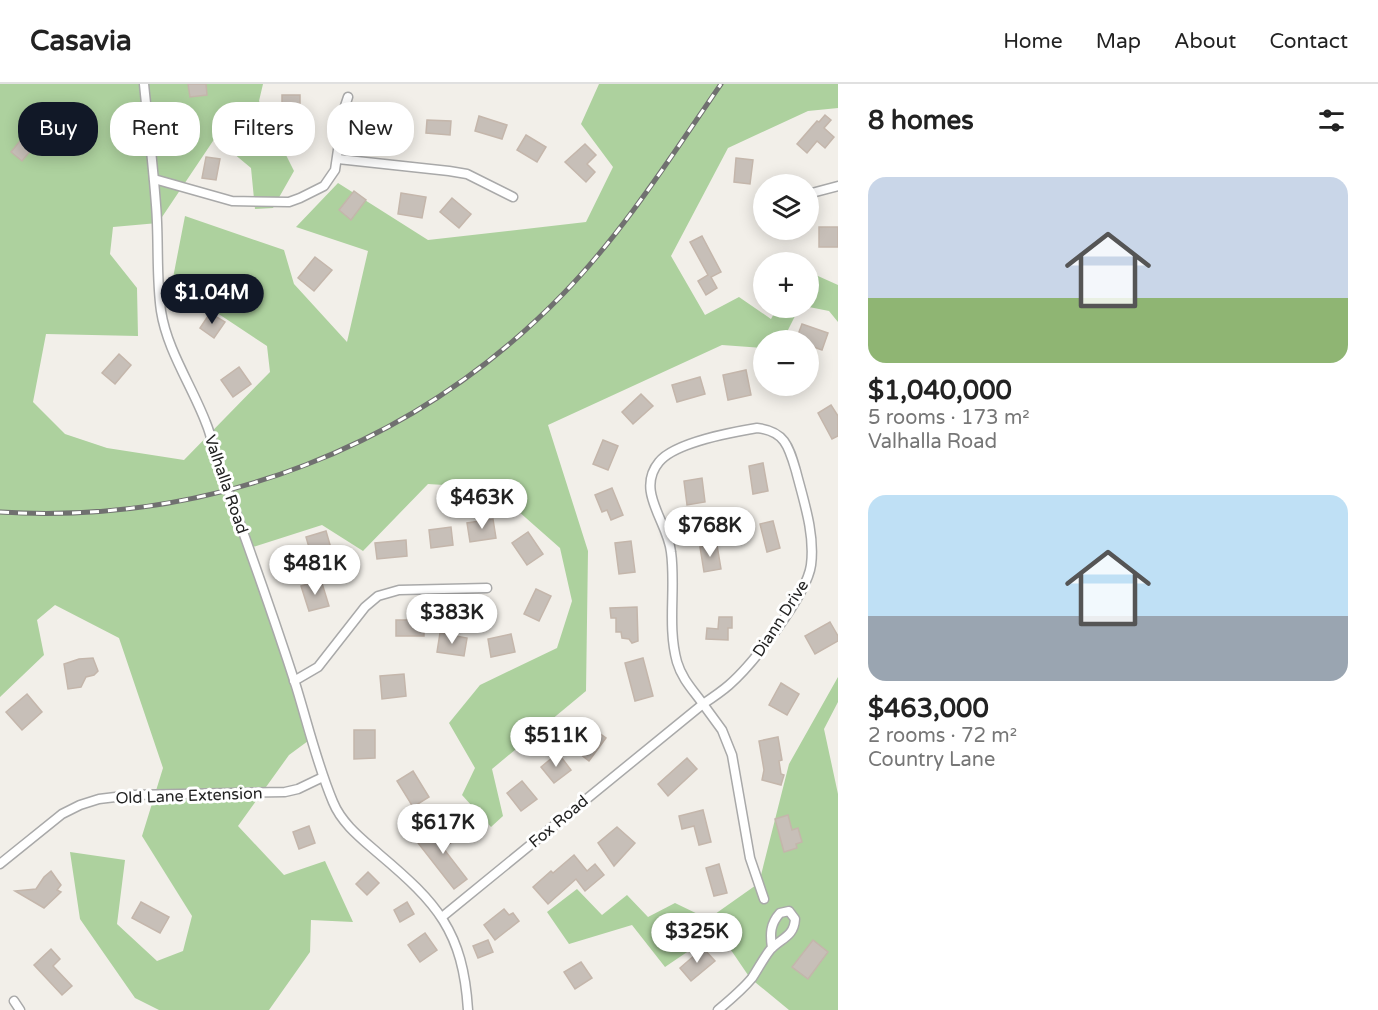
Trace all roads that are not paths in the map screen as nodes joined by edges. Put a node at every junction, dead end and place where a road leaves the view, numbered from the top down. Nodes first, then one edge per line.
1 (144, 84) edge
2 (348, 97) dead end
3 (338, 159) junction
4 (154, 179) junction
5 (838, 186) edge
6 (819, 191) edge
7 (513, 197) dead end
8 (487, 588) dead end
9 (294, 681) junction
10 (703, 704) junction
11 (323, 777) junction
12 (0, 864) edge
13 (764, 899) dead end
14 (442, 917) junction
15 (772, 948) dead end
16 (14, 1001) dead end
17 (20, 1010) edge
18 (468, 1010) edge
19 (718, 1010) edge

1 - 4 street, Valhalla Road
2 - 3 street
3 - 4 street
3 - 7 street
4 - 9 street, Valhalla Road
5 - 6 street
8 - 9 street
9 - 11 street, Valhalla Road
10 - 10 street, Diann Drive
10 - 13 street, Diann Drive
10 - 14 street, Fox Road
11 - 12 street, Old Lane Extension
11 - 14 street, Valhalla Road
14 - 18 street, Valhalla Road
15 - 19 street
16 - 17 street

